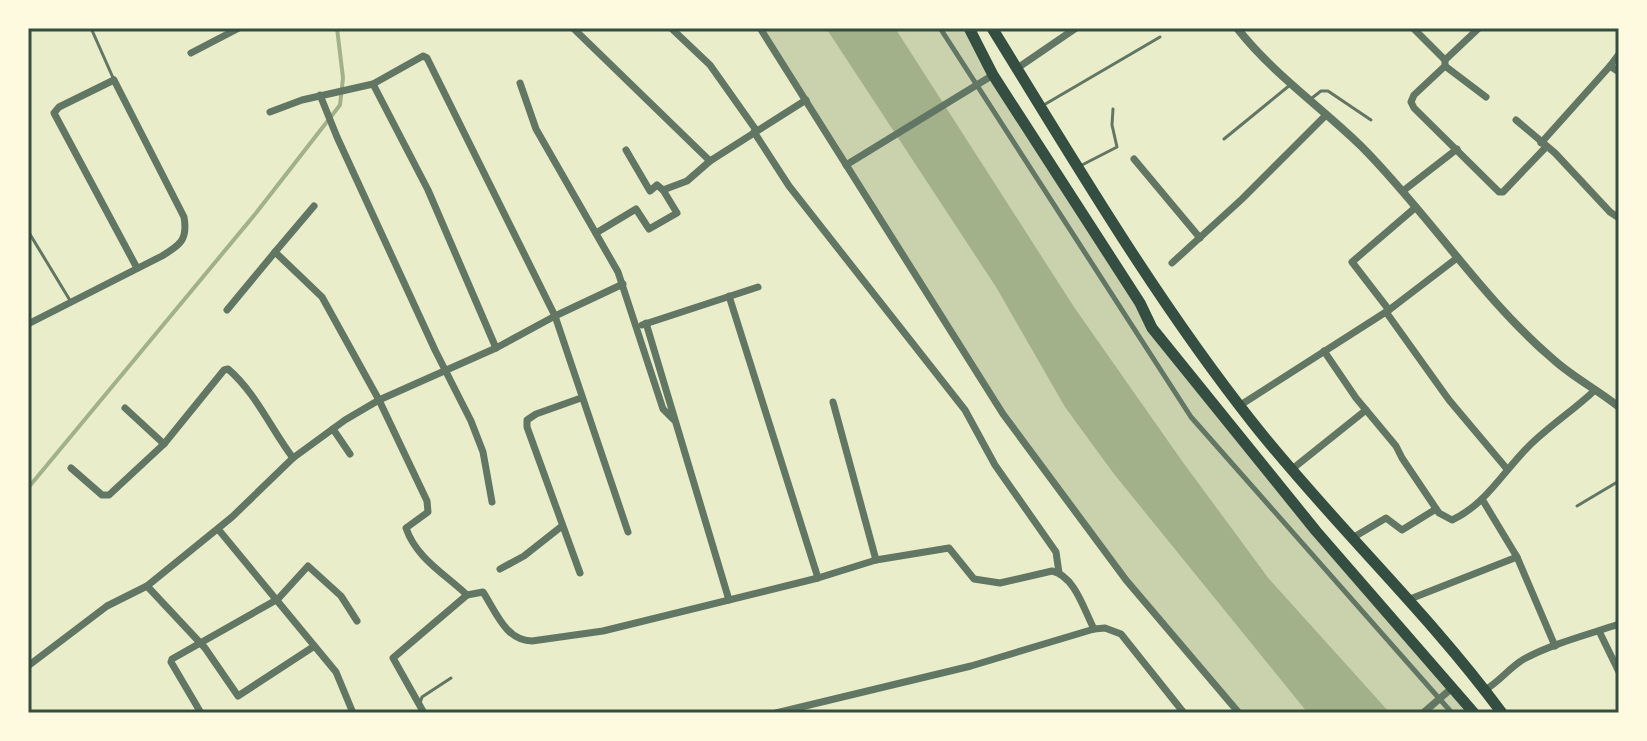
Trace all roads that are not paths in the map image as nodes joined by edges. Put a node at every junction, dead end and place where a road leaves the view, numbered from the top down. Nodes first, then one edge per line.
1 (91, 28) edge
2 (239, 28) edge
3 (573, 28) edge
4 (671, 28) edge
5 (760, 28) edge
6 (940, 28) edge
7 (969, 28) edge
8 (992, 28) edge
9 (1076, 28) edge
10 (1237, 28) edge
11 (1413, 28) edge
12 (1479, 28) edge
13 (1160, 37) dead end
14 (191, 53) dead end
15 (1619, 54) edge
16 (1445, 63) junction
17 (1610, 66) junction
18 (1016, 69) junction
19 (1619, 72) edge
20 (993, 75) junction
21 (114, 80) junction
22 (520, 83) dead end
23 (373, 84) junction
24 (976, 85) junction
25 (1290, 85) junction
26 (1486, 97) dead end
27 (320, 99) junction
28 (806, 100) junction
29 (1309, 101) junction
30 (1039, 107) junction
31 (1113, 109) dead end
32 (270, 112) dead end
33 (1326, 115) junction
34 (1371, 120) dead end
35 (1516, 120) dead end
36 (755, 131) junction
37 (1224, 139) dead end
38 (1544, 145) junction
39 (1457, 149) junction
40 (626, 150) dead end
41 (1134, 159) dead end
42 (710, 161) junction
43 (849, 162) junction
44 (1076, 168) junction
45 (663, 190) junction
46 (1403, 191) junction
47 (314, 206) dead end
48 (1416, 207) junction
49 (1619, 218) edge
50 (28, 231) edge
51 (596, 233) junction
52 (1200, 238) junction
53 (275, 252) junction
54 (1457, 258) junction
55 (1172, 263) dead end
56 (137, 268) junction
57 (623, 284) junction
58 (758, 287) dead end
59 (729, 296) junction
60 (71, 302) junction
61 (227, 310) dead end
62 (1387, 311) junction
63 (28, 313) edge
64 (555, 316) junction
65 (31, 322) edge
66 (646, 323) junction
67 (636, 327) junction
68 (496, 348) junction
69 (1324, 351) junction
70 (445, 372) junction
71 (1595, 390) junction
72 (581, 398) junction
73 (379, 400) junction
74 (833, 402) dead end
75 (1618, 404) edge
76 (1239, 406) junction
77 (125, 408) dead end
78 (1366, 410) junction
79 (673, 419) junction
80 (333, 429) junction
81 (164, 444) junction
82 (350, 454) dead end
83 (293, 458) junction
84 (71, 468) dead end
85 (1507, 469) junction
86 (1291, 470) junction
87 (1619, 481) edge
88 (1482, 499) junction
89 (492, 502) dead end
90 (1577, 506) dead end
91 (1436, 509) junction
92 (562, 526) junction
93 (218, 529) junction
94 (628, 532) dead end
95 (1354, 537) junction
96 (1517, 557) junction
97 (876, 560) junction
98 (500, 569) dead end
99 (580, 573) dead end
100 (1059, 573) junction
101 (818, 578) junction
102 (147, 586) junction
103 (467, 595) junction
104 (278, 599) junction
105 (1410, 599) junction
106 (729, 600) junction
107 (357, 621) dead end
108 (1619, 624) edge
109 (1094, 629) junction
110 (1599, 631) junction
111 (200, 644) junction
112 (1555, 646) junction
113 (313, 647) junction
114 (28, 666) edge
115 (1619, 672) edge
116 (451, 678) dead end
117 (1452, 688) junction
118 (1485, 690) junction
119 (1440, 698) junction
120 (1426, 710) edge
121 (201, 713) edge
122 (353, 713) edge
123 (424, 713) edge
124 (776, 713) edge
125 (1184, 713) edge
126 (1239, 713) edge
127 (1452, 713) edge
128 (1474, 713) edge
129 (1502, 713) edge

1 - 21 lane
2 - 14 street
3 - 42 street
4 - 36 street
5 - 28 street
6 - 24 street
7 - 20 main road
8 - 18 main road
9 - 18 street
10 - 25 street
11 - 16 street
12 - 16 street
13 - 30 lane
15 - 17 street
16 - 26 street
16 - 39 street
17 - 19 street
17 - 38 street
18 - 30 main road
20 - 24 street
20 - 117 main road
21 - 56 street
21 - 56 street
22 - 51 street
23 - 27 street
23 - 64 street
23 - 68 street
24 - 43 street
24 - 119 street
25 - 29 street
25 - 37 lane
27 - 32 street
27 - 70 street
28 - 36 street
28 - 43 street
29 - 33 street
29 - 34 lane
30 - 44 main road
31 - 44 lane
33 - 46 street
33 - 52 street
35 - 38 street
36 - 42 street
36 - 100 street
38 - 39 street
38 - 49 street
39 - 46 street
40 - 45 street
41 - 52 street
42 - 45 street
43 - 126 street
44 - 76 main road
45 - 51 street
46 - 48 street
47 - 53 street
48 - 54 street
48 - 62 street
50 - 60 lane
51 - 57 street
52 - 55 street
53 - 61 street
53 - 73 street
54 - 62 street
54 - 71 street
56 - 60 street
57 - 64 street
57 - 67 street
58 - 59 street
59 - 66 street
59 - 101 street
60 - 65 street
62 - 69 street
62 - 85 street
63 - 65 street
64 - 68 street
64 - 72 street
66 - 67 street
66 - 79 street
67 - 79 street
68 - 70 street
69 - 76 street
69 - 78 street
70 - 73 street
70 - 89 street
71 - 75 street
71 - 85 street
72 - 92 street
72 - 94 street
73 - 80 street
73 - 103 street
74 - 97 street
76 - 86 main road
77 - 81 street
78 - 86 street
78 - 91 street
79 - 106 street
80 - 82 street
80 - 83 street
81 - 83 street
81 - 84 street
83 - 93 street
85 - 88 street
86 - 95 main road
87 - 90 lane
88 - 91 street
88 - 96 street
91 - 95 street
92 - 98 street
92 - 99 street
93 - 102 street
93 - 104 street
95 - 105 main road
96 - 105 street
96 - 112 street
97 - 100 street
97 - 101 street
100 - 109 street
101 - 106 street
102 - 111 street
102 - 114 street
103 - 106 street
103 - 123 street
104 - 107 street
104 - 111 street
104 - 113 street
105 - 118 main road
108 - 110 street
109 - 124 street
109 - 125 street
110 - 112 street
110 - 115 street
111 - 113 street
111 - 121 street
112 - 118 street
113 - 122 street
116 - 123 lane
117 - 119 street
117 - 128 main road
118 - 129 main road
119 - 120 street
119 - 127 street

